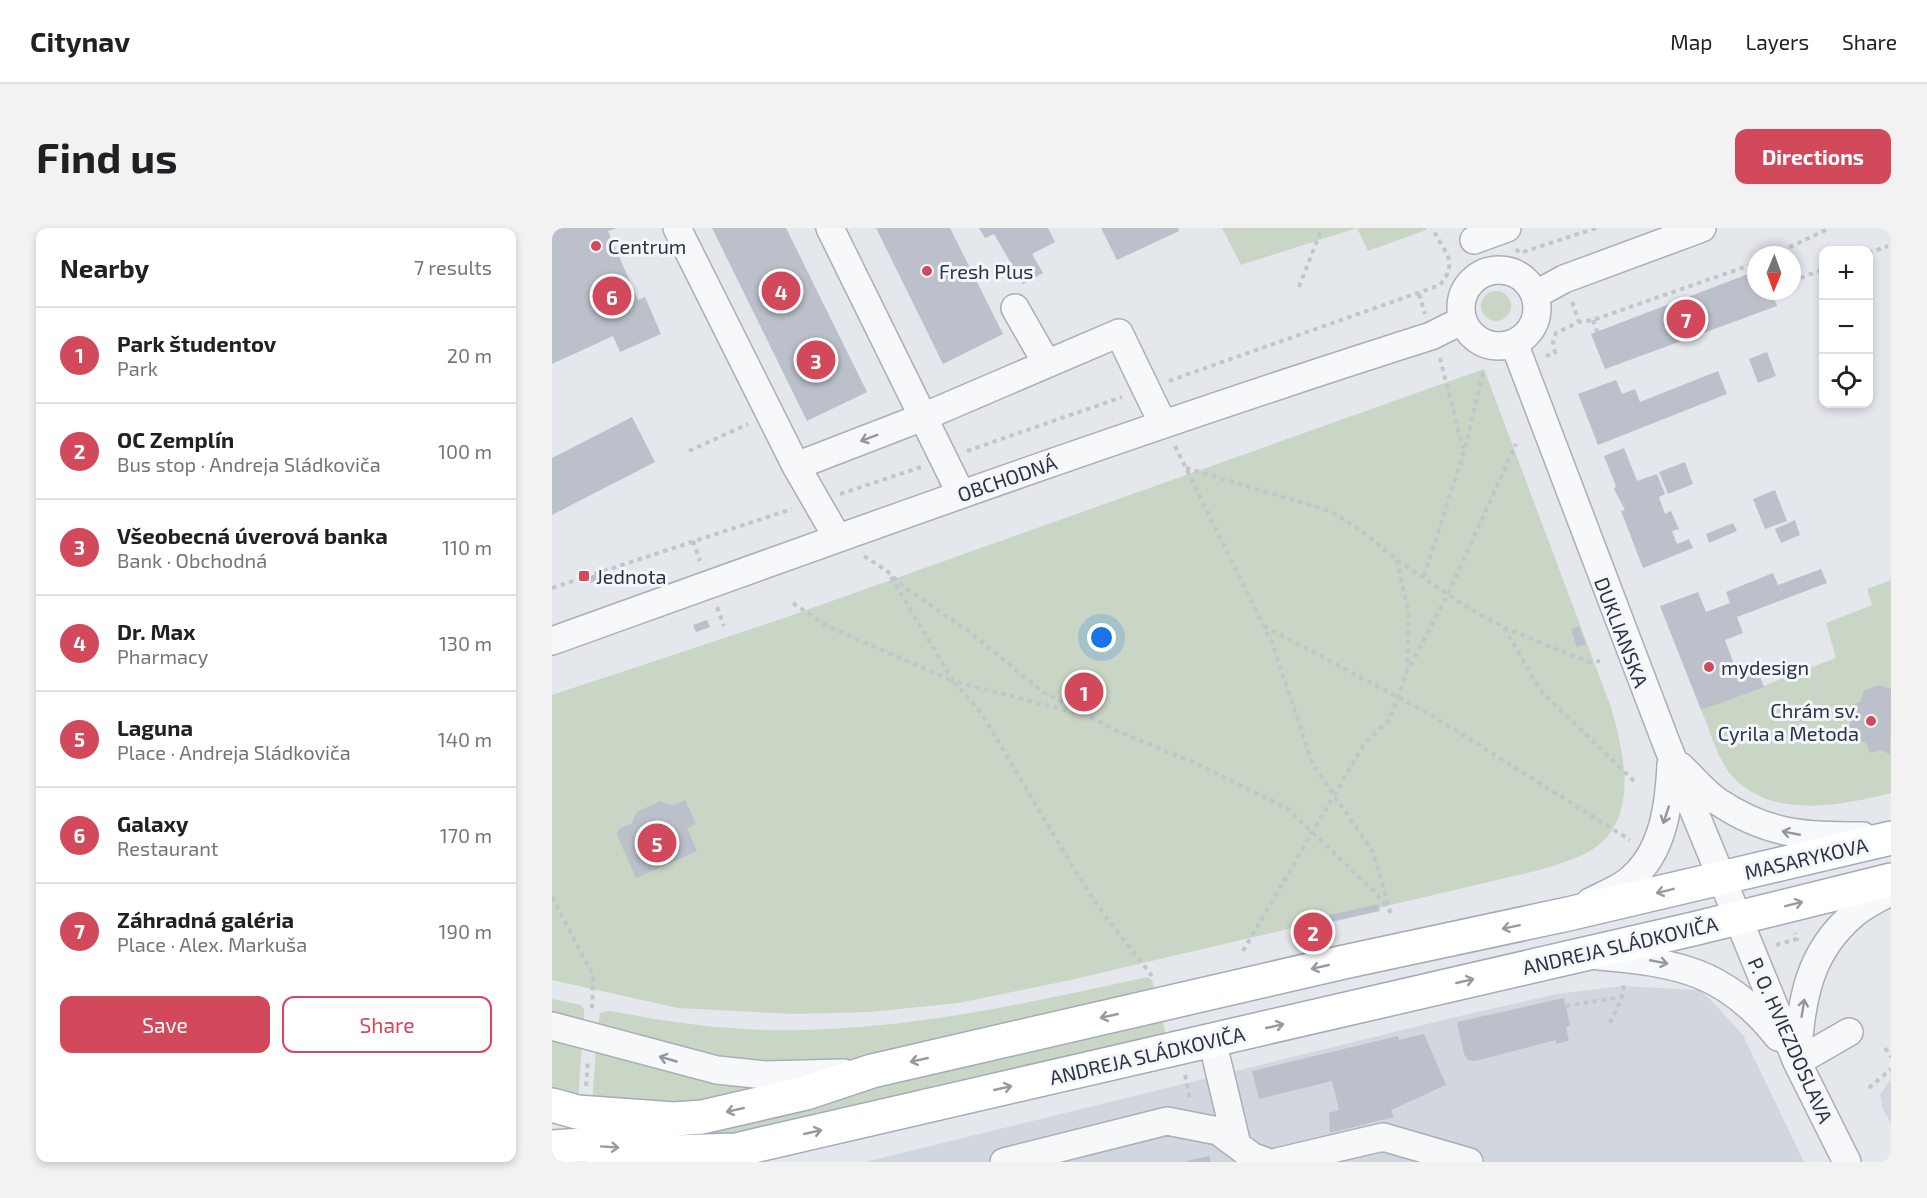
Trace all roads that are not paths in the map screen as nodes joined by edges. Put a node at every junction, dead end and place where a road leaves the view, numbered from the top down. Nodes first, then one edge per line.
1 (677, 228) edge
2 (830, 228) edge
3 (1507, 228) edge
4 (1702, 228) edge
5 (1474, 240) dead end
6 (1535, 295) junction
7 (1015, 308) dead end
8 (1464, 320) junction
9 (1518, 355) junction
10 (1047, 364) junction
11 (923, 417) junction
12 (1163, 424) junction
13 (796, 466) junction
14 (961, 494) junction
15 (837, 537) junction
16 (552, 641) edge
17 (1672, 757) junction
18 (1891, 837) edge
19 (1721, 877) junction
20 (1891, 880) edge
21 (1891, 891) edge
22 (1568, 914) junction
23 (1737, 917) junction
24 (1580, 954) junction
25 (552, 1026) edge
26 (1849, 1032) dead end
27 (1212, 1040) junction
28 (1797, 1062) junction
29 (872, 1071) junction
30 (552, 1105) edge
31 (1237, 1145) junction
32 (552, 1147) edge
33 (1004, 1162) edge
34 (1267, 1162) edge
35 (1277, 1162) edge
36 (1469, 1162) edge
37 (1847, 1162) edge

1 - 13 street
2 - 11 street
3 - 5 street
4 - 6 street
6 - 8 street
6 - 9 street
7 - 10 street
8 - 9 street
8 - 12 street, OBCHODNÁ
9 - 17 street, DUKLIANSKA
10 - 11 street
10 - 12 street
11 -> 13 street
11 - 14 street
12 - 14 street, OBCHODNÁ
13 - 15 street
14 - 15 street, OBCHODNÁ
15 - 16 street, OBCHODNÁ
18 -> 17 street
17 - 19 street, DUKLIANSKA
17 -> 22 street
18 - 19 main road, MASARYKOVA
19 -> 22 main road
19 - 23 street, DUKLIANSKA
23 -> 20 main road, MASARYKOVA
28 -> 21 street
22 -> 29 main road
23 - 24 main road, ANDREJA SLÁDKOVIČA
23 - 28 street, P. O. HVIEZDOSLAVA
27 -> 24 main road, ANDREJA SLÁDKOVIČA
24 -> 28 street
29 -> 25 street
26 - 28 street
27 - 31 street
32 -> 27 main road, ANDREJA SLÁDKOVIČA
28 - 37 street, P. O. HVIEZDOSLAVA
29 -> 30 main road
31 - 33 street
31 - 34 street
35 - 36 street

